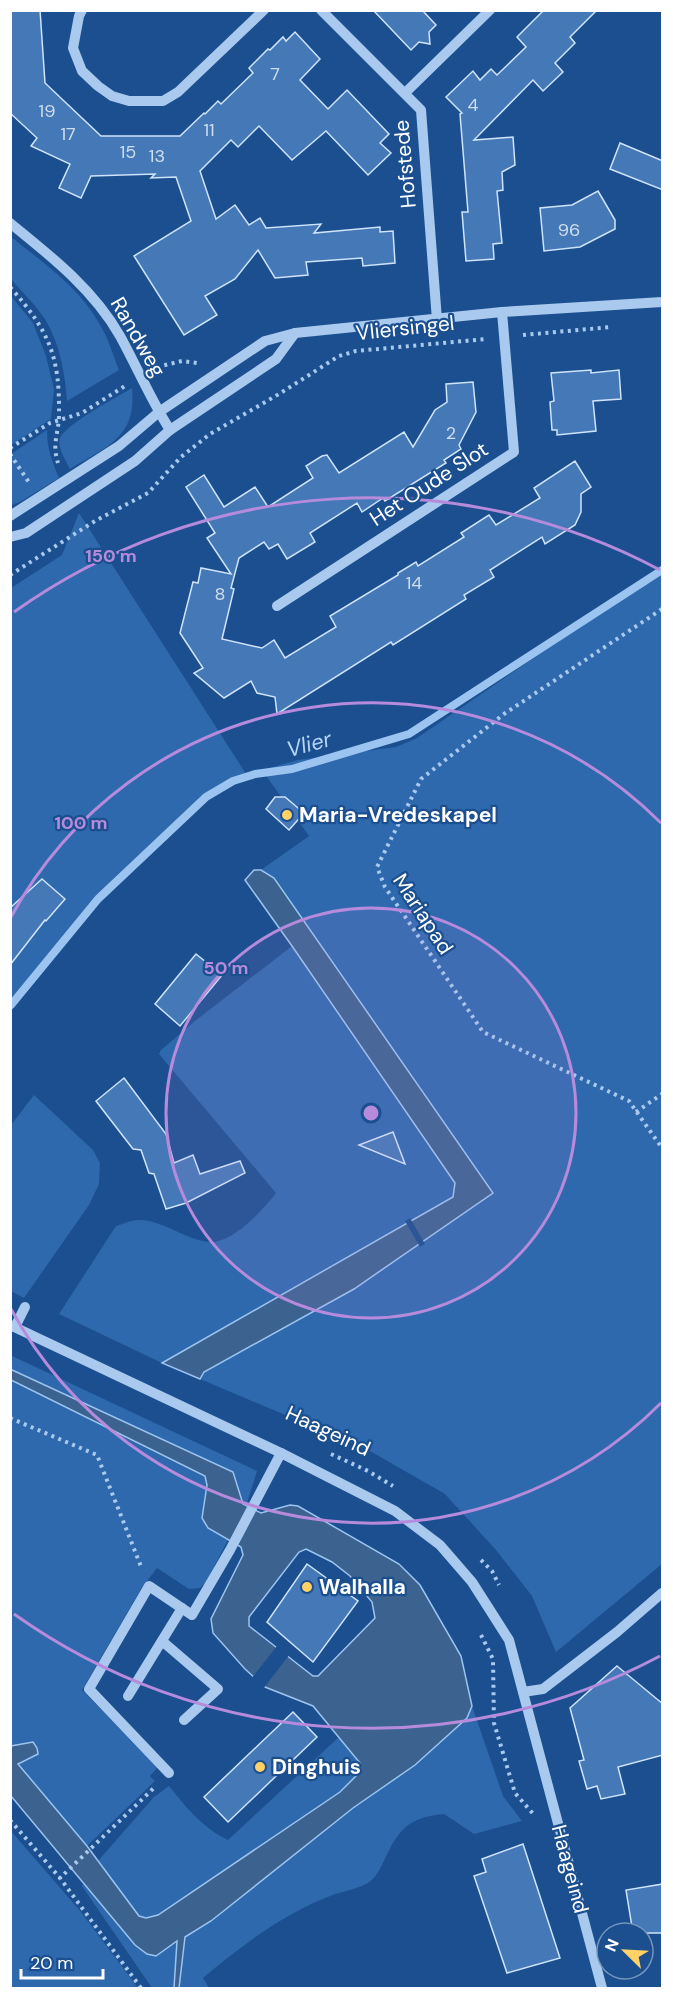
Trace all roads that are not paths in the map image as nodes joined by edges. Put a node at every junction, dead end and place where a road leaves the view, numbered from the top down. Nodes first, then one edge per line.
1 (82, 10) edge
2 (264, 10) edge
3 (321, 10) edge
4 (490, 10) edge
5 (405, 93) junction
6 (10, 224) edge
7 (663, 302) edge
8 (502, 312) junction
9 (437, 320) junction
10 (295, 333) junction
11 (159, 412) junction
12 (170, 430) junction
13 (10, 516) edge
14 (10, 537) edge
15 (277, 606) dead end
16 (25, 1307) dead end
17 (13, 1326) edge
18 (281, 1453) junction
19 (663, 1593) edge
20 (182, 1608) junction
21 (162, 1641) junction
22 (523, 1692) junction
23 (128, 1696) dead end
24 (184, 1720) dead end
25 (169, 1773) road end
26 (602, 1989) edge

1 - 2 street
3 - 5 street, Hofstede
4 - 5 street
5 - 9 street, Hofstede
6 - 11 street, Randweg
7 - 8 street, Vliersingel
8 - 9 street, Vliersingel
8 - 15 street, Het Oude Slot
9 - 10 street, Vliersingel
10 - 11 street, Vliersingel
10 - 12 street
11 - 12 street, Randweg
11 - 13 street, Vliersingel
12 - 14 street
16 - 17 street
17 - 18 street, Haageind
18 - 20 street
18 - 22 street, Haageind
19 - 22 street
20 - 21 street
20 - 25 street
21 - 23 street
21 - 24 street
22 - 26 street, Haageind

